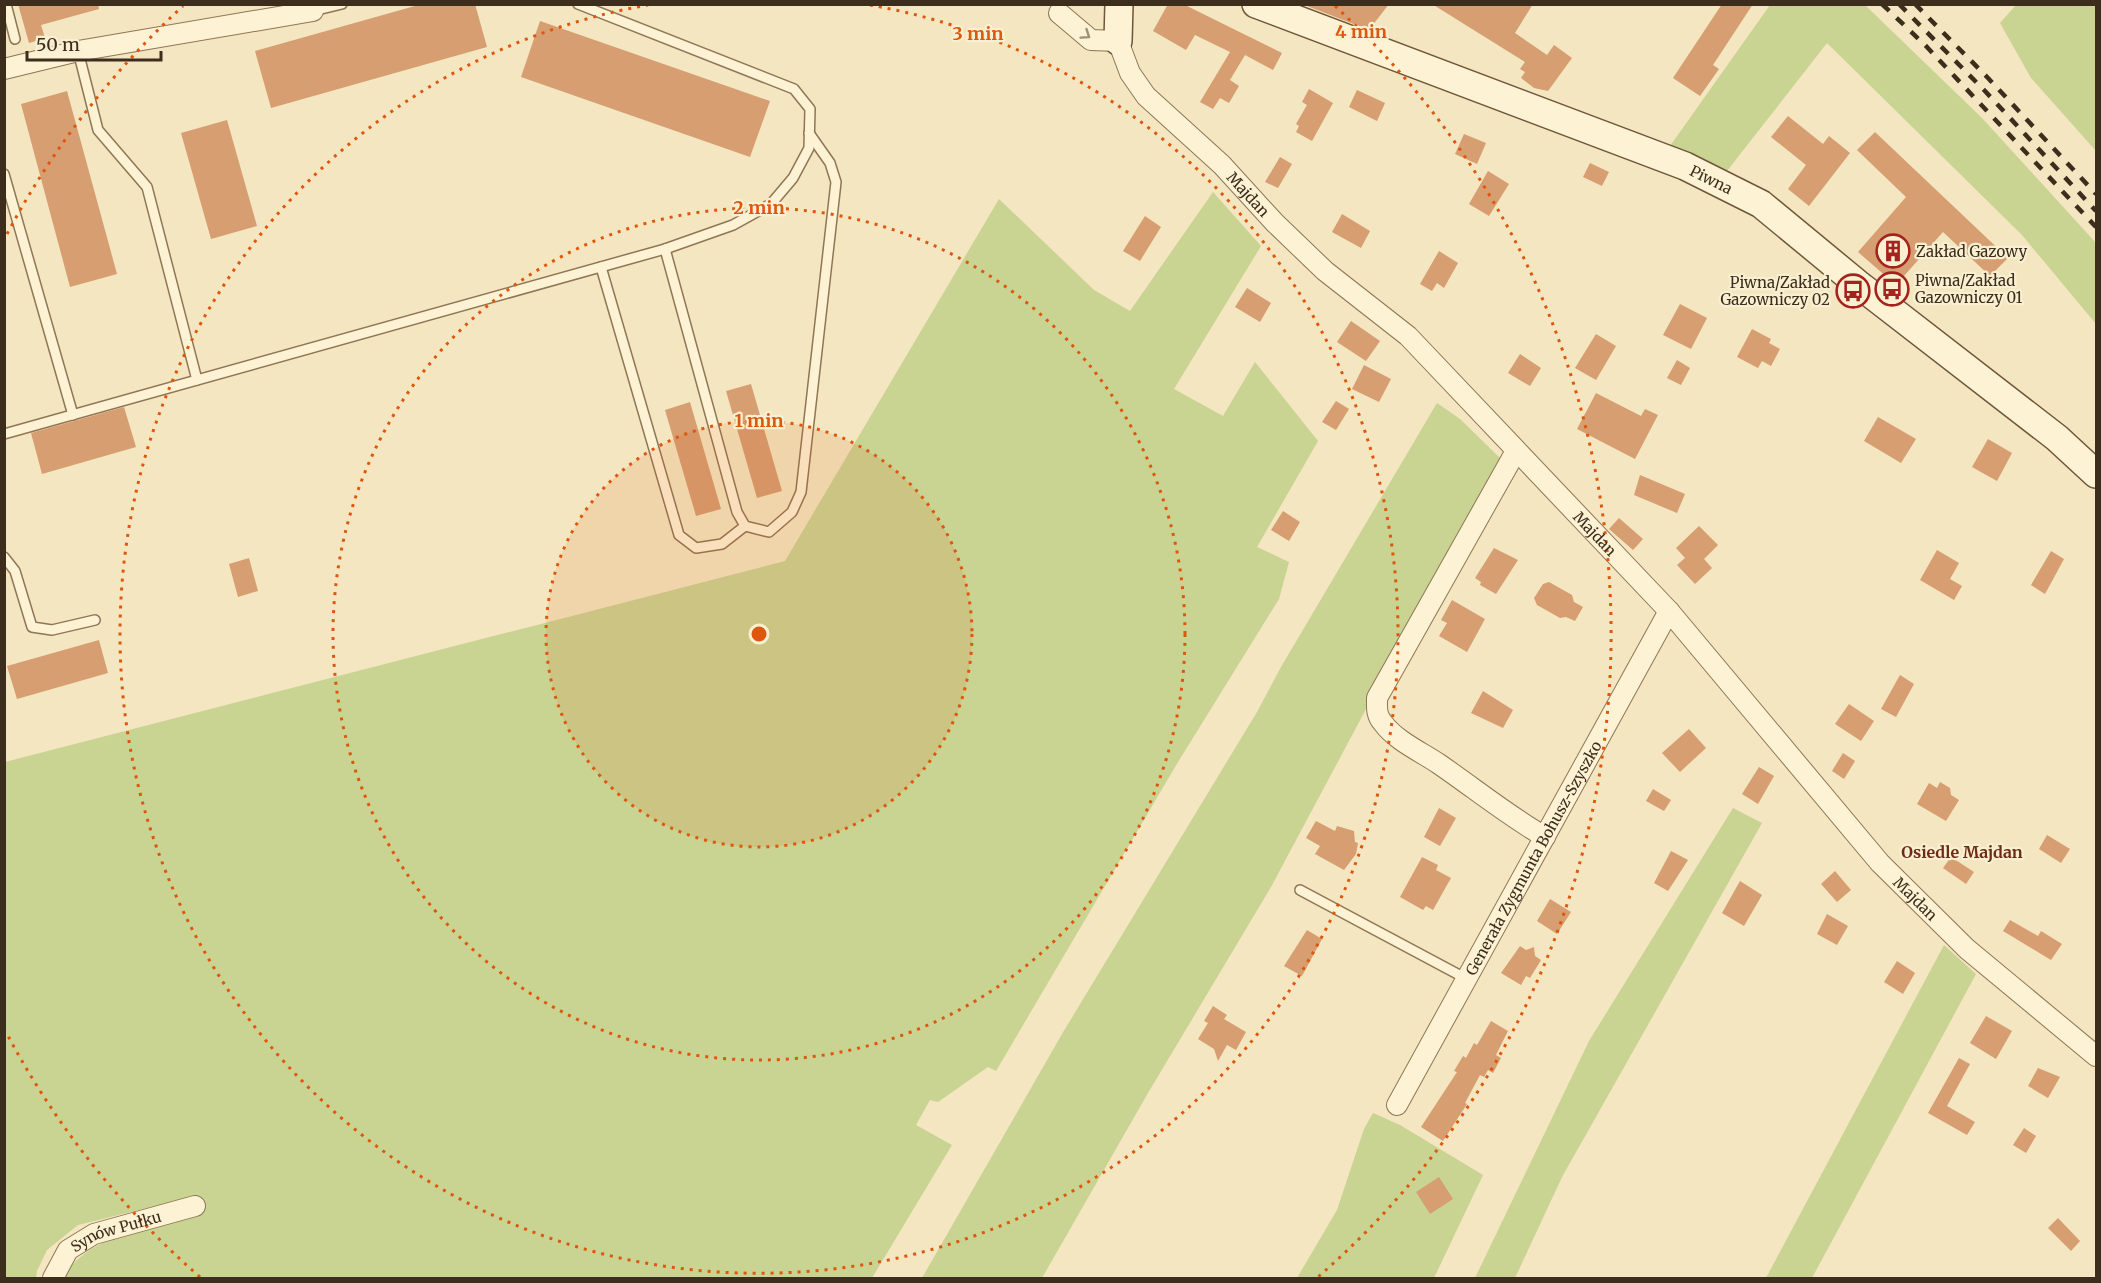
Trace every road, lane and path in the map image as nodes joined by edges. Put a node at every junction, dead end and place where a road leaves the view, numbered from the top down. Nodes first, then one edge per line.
1 (6, 4) edge
2 (342, 4) edge
3 (578, 4) edge
4 (1256, 4) edge
5 (1114, 6) edge
6 (1060, 7) edge
7 (313, 11) joint
8 (15, 39) dead end
9 (1118, 40) junction
10 (78, 51) junction
11 (4, 69) edge
12 (809, 133) junction
13 (4, 174) edge
14 (665, 249) junction
15 (601, 267) junction
16 (197, 380) junction
17 (73, 415) junction
18 (4, 434) edge
19 (1516, 451) junction
20 (2097, 474) edge
21 (746, 526) junction
22 (4, 557) edge
23 (1669, 611) junction
24 (95, 620) dead end
25 (1545, 837) junction
26 (1300, 890) dead end
27 (1465, 978) junction
28 (2097, 1056) edge
29 (1397, 1105) dead end
30 (195, 1206) dead end
31 (53, 1278) edge

1 - 8 lane
2 - 7 lane
3 - 12 lane
4 - 20 street, Piwna
5 - 9 street, Majdan
6 -> 9 street
7 - 10 street
9 - 19 street, Majdan
10 - 11 street
10 - 16 lane
12 - 14 lane
12 - 21 lane
13 - 17 lane
14 - 15 lane
14 - 21 lane
15 - 16 lane
15 - 21 lane
16 - 17 lane
17 - 18 lane
19 - 23 street, Majdan
19 - 25 street
22 - 24 lane
23 - 25 street, Generała Zygmunta Bohusz-Szyszko
23 - 28 street, Majdan
25 - 27 street, Generała Zygmunta Bohusz-Szyszko
26 - 27 lane
27 - 29 street, Generała Zygmunta Bohusz-Szyszko
30 - 31 street, Synów Pułku

